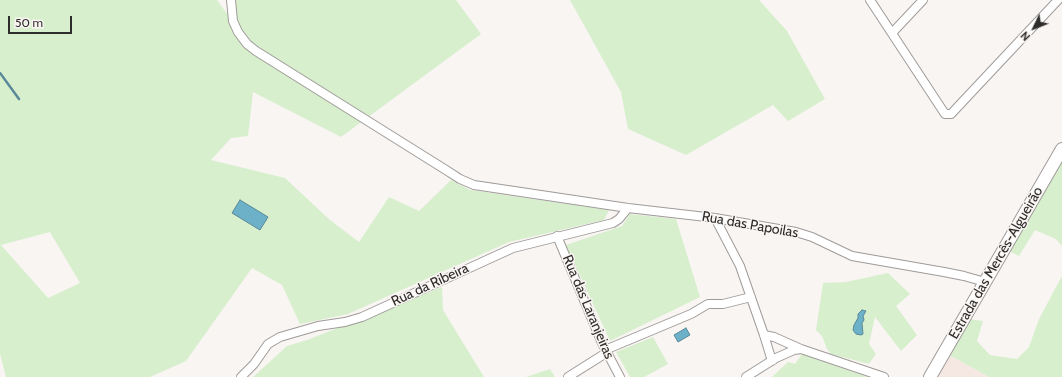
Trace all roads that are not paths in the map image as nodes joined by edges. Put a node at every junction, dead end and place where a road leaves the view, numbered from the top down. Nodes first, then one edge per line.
1 (231, 0) edge
2 (870, 0) edge
3 (923, 0) edge
4 (1058, 0) edge
5 (892, 33) junction
6 (1062, 149) edge
7 (628, 208) junction
8 (715, 218) junction
9 (557, 236) junction
10 (985, 282) junction
11 (751, 297) junction
12 (764, 335) junction
13 (801, 349) junction
14 (606, 352) junction
15 (772, 361) junction
16 (242, 377) edge
17 (568, 377) edge
18 (620, 377) edge
19 (746, 377) edge
20 (884, 377) edge
21 (930, 377) edge

1 - 7 street, Rua das Papoilas
2 - 5 street
3 - 5 street
4 - 5 street
6 - 10 street, Estrada das Mercês-Algueirão
7 - 8 street, Rua das Papoilas
7 - 9 street, Rua da Ribeira
8 - 10 street, Rua das Papoilas
8 - 11 street
9 - 14 street, Rua das Laranjeiras
9 - 16 street, Rua da Ribeira
10 - 21 street, Estrada das Mercês-Algueirão
11 - 12 street
11 - 14 street
12 - 13 street
12 - 15 street
13 - 15 street
13 - 20 street
14 - 17 street
14 - 18 street, Rua das Laranjeiras
15 - 19 street

